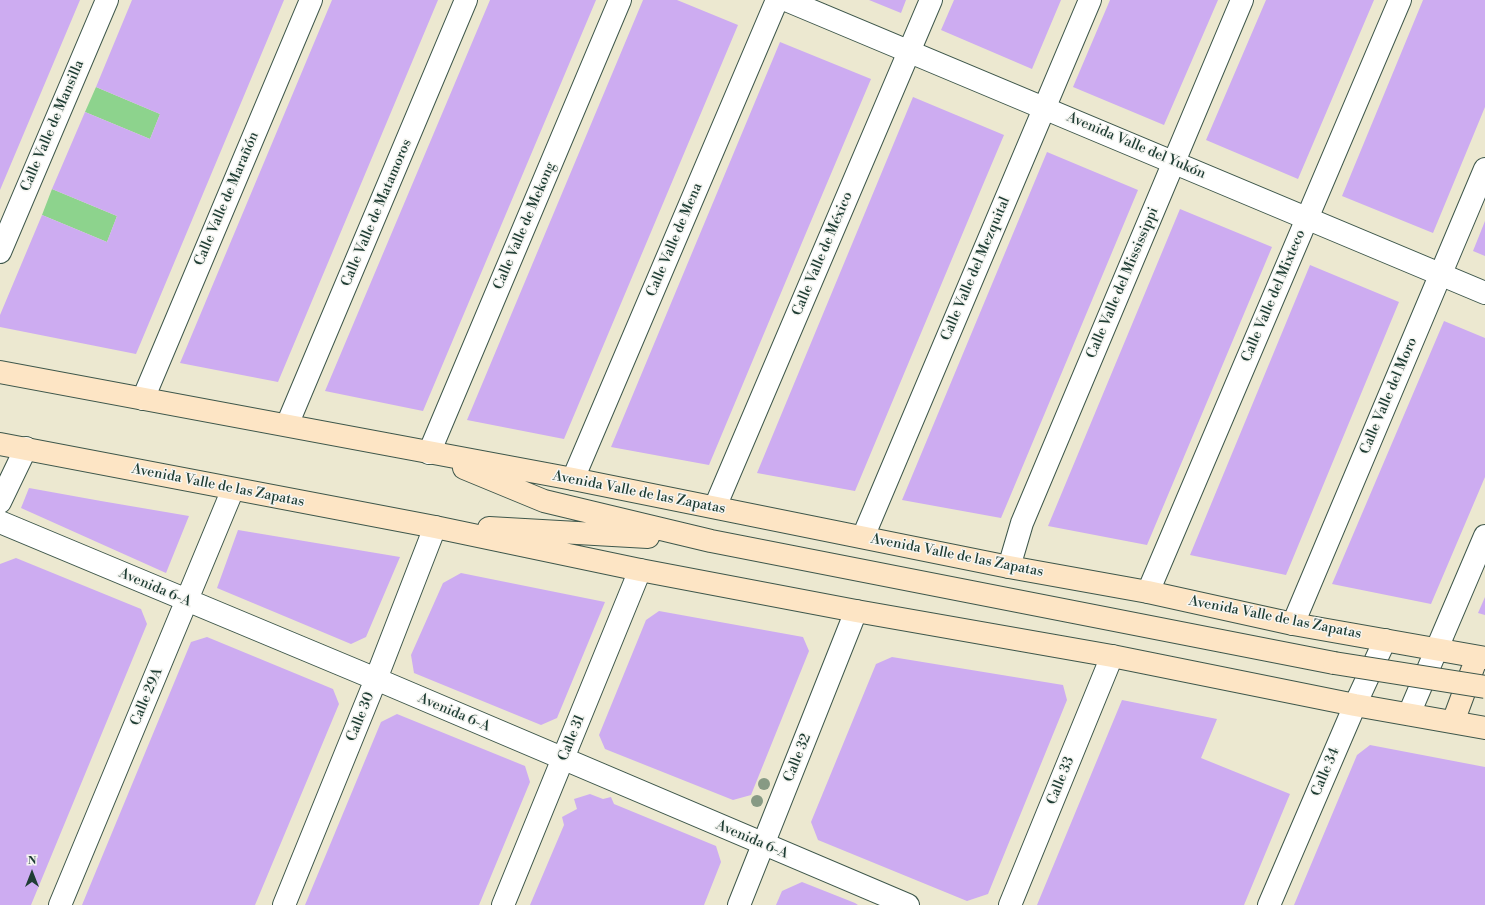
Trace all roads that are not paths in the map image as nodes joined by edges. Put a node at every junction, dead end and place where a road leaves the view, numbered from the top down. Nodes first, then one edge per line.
1 (107, 0) edge
2 (311, 0) edge
3 (466, 0) edge
4 (620, 0) edge
5 (777, 0) edge
6 (786, 0) edge
7 (931, 0) edge
8 (1090, 0) edge
9 (1242, 0) edge
10 (1400, 0) edge
11 (909, 51) junction
12 (1044, 108) junction
13 (1174, 162) junction
14 (1485, 169) edge
15 (1307, 218) junction
16 (0, 252) edge
17 (1441, 274) junction
18 (1485, 292) edge
19 (0, 372) edge
20 (143, 399) junction
21 (287, 425) junction
22 (0, 444) edge
23 (26, 448) junction
24 (429, 453) junction
25 (573, 479) junction
26 (233, 489) junction
27 (0, 502) edge
28 (715, 508) junction
29 (0, 522) edge
30 (435, 527) junction
31 (1485, 536) edge
32 (863, 538) junction
33 (711, 541) junction
34 (1009, 567) junction
35 (640, 570) junction
36 (1148, 592) junction
37 (187, 601) junction
38 (856, 611) junction
39 (1293, 624) junction
40 (1385, 640) junction
41 (1438, 649) junction
42 (1112, 656) junction
43 (1481, 657) edge
44 (376, 679) junction
45 (1485, 687) edge
46 (1355, 705) junction
47 (1409, 714) junction
48 (1453, 722) junction
49 (1485, 728) edge
50 (563, 759) junction
51 (763, 844) junction
52 (60, 905) edge
53 (284, 905) edge
54 (503, 905) edge
55 (739, 905) edge
56 (908, 905) edge
57 (1010, 905) edge
58 (1269, 905) edge

1 - 16 street, Calle Valle de Mansilla
2 - 20 street, Calle Valle de Marañón
3 - 21 street, Calle Valle de Matamoros
4 - 24 street, Calle Valle de Mekong
5 - 25 street, Calle Valle de Mena
6 - 11 street, Avenida Valle del Yukón
7 - 11 street, Calle Valle de México
8 - 12 street, Calle Valle del Mezquital
9 - 13 street, Calle Valle del Mississippi
10 - 15 street, Calle Valle del Mixteco
11 - 12 street, Avenida Valle del Yukón
11 - 28 street, Calle Valle de México
12 - 13 street, Avenida Valle del Yukón
12 - 32 street, Calle Valle del Mezquital
13 - 15 street, Avenida Valle del Yukón
13 - 34 street, Calle Valle del Mississippi
14 - 17 street, Calle Valle del Moro
15 - 17 street, Avenida Valle del Yukón
15 - 36 street, Calle Valle del Mixteco
17 - 18 street, Avenida Valle del Yukón
17 - 39 street, Calle Valle del Moro
19 - 20 main road, Avenida Valle de las Zapatas
20 - 21 main road, Avenida Valle de las Zapatas
21 - 24 main road, Avenida Valle de las Zapatas
22 - 23 main road, Avenida Valle de las Zapatas
23 - 26 main road, Avenida Valle de las Zapatas
23 - 27 street
24 - 25 main road, Avenida Valle de las Zapatas
24 - 33 main road, Avenida Valle de las Zapatas
25 - 28 main road, Avenida Valle de las Zapatas
26 - 30 main road, Avenida Valle de las Zapatas
26 - 37 street, Calle 29A
28 - 32 main road, Avenida Valle de las Zapatas
29 - 37 street, Avenida 6-A
30 - 33 main road, Avenida Valle de las Zapatas
30 - 35 main road, Avenida Valle de las Zapatas
30 - 44 street, Calle 30
31 - 41 street
32 - 34 main road, Avenida Valle de las Zapatas
33 - 45 main road, Avenida Valle de las Zapatas, bridge
34 - 36 main road, Avenida Valle de las Zapatas
35 - 38 main road, Avenida Valle de las Zapatas
35 - 50 street, Calle 31
36 - 39 main road, Avenida Valle de las Zapatas
37 - 44 street, Avenida 6-A
37 - 52 street, Calle 29A
38 - 42 main road, Avenida Valle de las Zapatas
38 - 51 street, Calle 32
39 - 40 main road, Avenida Valle de las Zapatas
40 - 41 main road, Avenida Valle de las Zapatas
40 - 46 street, Calle 34
41 - 43 main road, Avenida Valle de las Zapatas
41 - 47 street
42 - 46 main road, Avenida Valle de las Zapatas
42 - 57 street, Calle 33
43 - 48 main road
44 - 50 street, Avenida 6-A
44 - 53 street, Calle 30
46 - 47 main road, Avenida Valle de las Zapatas
46 - 58 street, Calle 34
47 - 48 main road, Avenida Valle de las Zapatas
48 - 49 main road, Avenida Valle de las Zapatas
50 - 51 street, Avenida 6-A
50 - 54 street, Calle 31
51 - 55 street, Calle 32
51 - 56 street, Avenida 6-A

